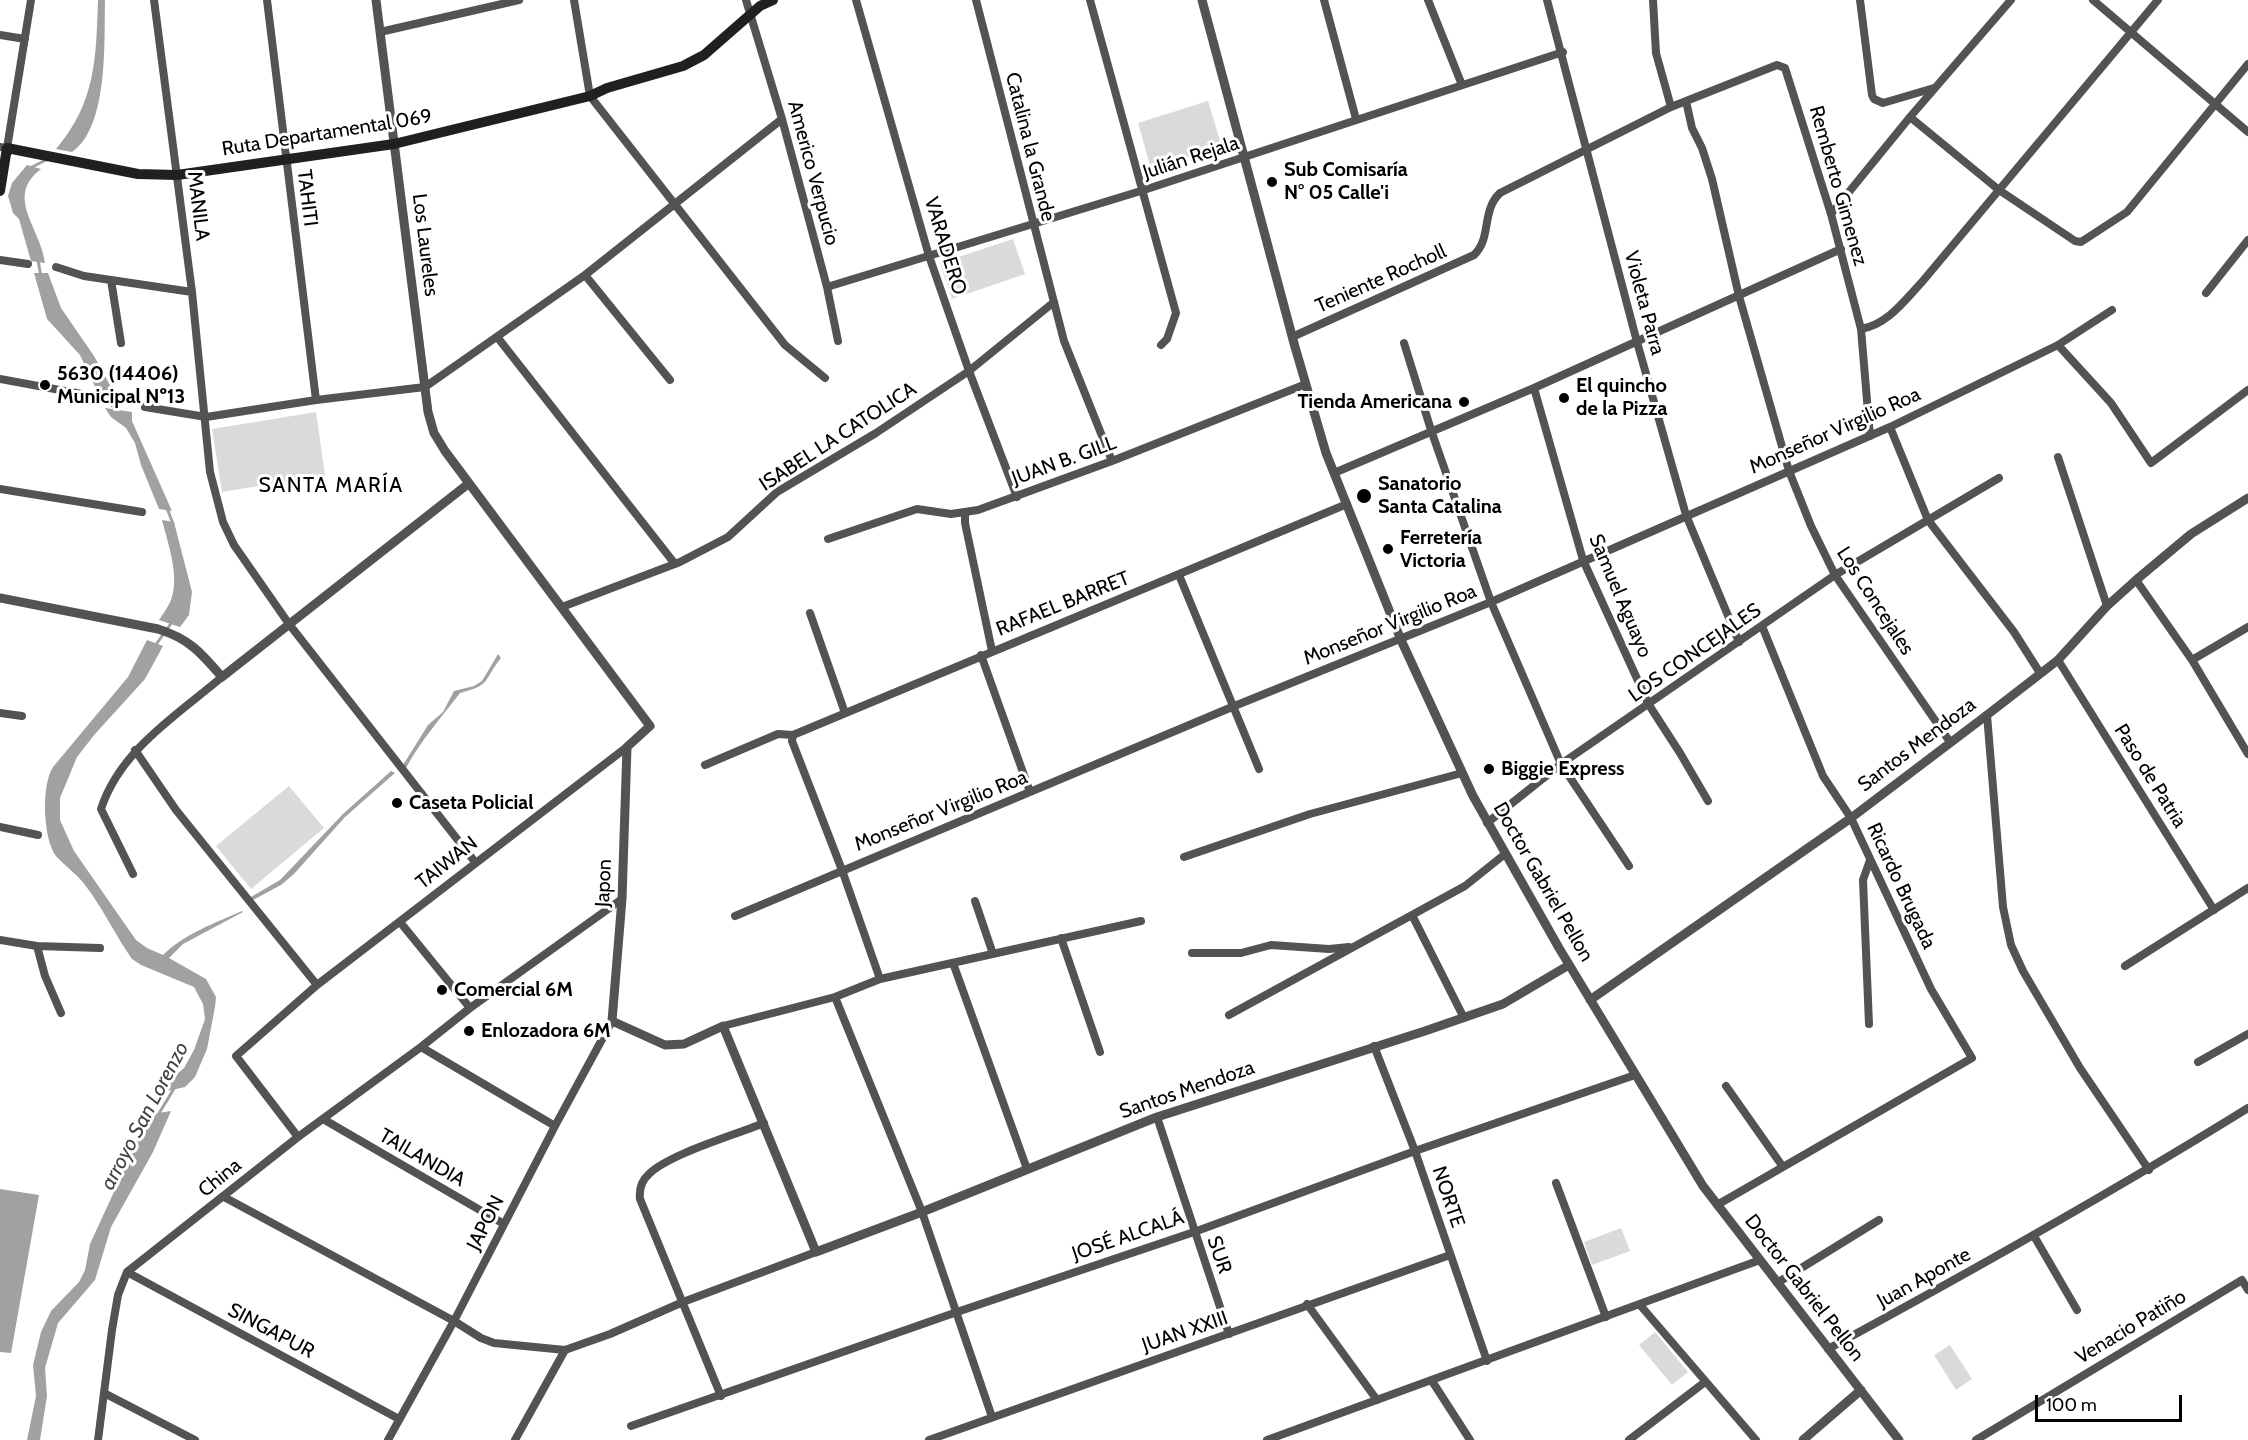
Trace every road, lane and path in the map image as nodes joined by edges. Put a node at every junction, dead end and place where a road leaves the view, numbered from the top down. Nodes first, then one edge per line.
1 (31, 0) edge
2 (154, 0) edge
3 (267, 0) edge
4 (376, 0) edge
5 (519, 0) edge
6 (574, 0) edge
7 (746, 0) edge
8 (773, 0) edge
9 (856, 0) edge
10 (976, 0) edge
11 (1090, 0) edge
12 (1202, 0) edge
13 (1324, 0) edge
14 (1428, 0) edge
15 (1547, 0) edge
16 (1653, 0) edge
17 (1860, 0) edge
18 (2011, 0) edge
19 (2093, 0) edge
20 (2158, 0) edge
21 (749, 15) junction
22 (380, 32) junction
23 (2131, 32) junction
24 (0, 35) edge
25 (25, 39) junction
26 (1563, 52) junction
27 (2248, 64) edge
28 (1462, 85) junction
29 (1935, 88) junction
30 (590, 96) junction
31 (1686, 101) junction
32 (2215, 104) junction
33 (1671, 107) junction
34 (1910, 117) junction
35 (782, 119) junction
36 (1356, 119) junction
37 (2248, 132) edge
38 (394, 144) junction
39 (3, 148) edge
40 (1586, 150) junction
41 (1245, 157) junction
42 (286, 159) junction
43 (177, 175) junction
44 (1144, 190) junction
45 (1999, 190) junction
46 (0, 191) edge
47 (675, 204) junction
48 (1831, 214) junction
49 (1033, 225) junction
50 (2248, 240) edge
51 (1482, 248) joint
52 (1840, 249) junction
53 (929, 256) junction
54 (0, 260) edge
55 (28, 264) dead end
56 (56, 267) dead end
57 (585, 275) junction
58 (111, 280) junction
59 (827, 287) junction
60 (192, 292) junction
61 (2206, 293) dead end
62 (1739, 296) junction
63 (1054, 302) junction
64 (2112, 310) dead end
65 (1861, 329) junction
66 (1292, 337) junction
67 (498, 338) junction
68 (838, 341) dead end
69 (1637, 342) junction
70 (121, 343) dead end
71 (1404, 343) dead end
72 (1161, 345) dead end
73 (2058, 345) junction
74 (969, 371) junction
75 (825, 378) dead end
76 (0, 379) edge
77 (670, 380) dead end
78 (1306, 384) junction
79 (425, 387) junction
80 (1534, 388) junction
81 (2248, 390) edge
82 (98, 397) dead end
83 (316, 400) junction
84 (145, 406) dead end
85 (206, 417) junction
86 (1890, 427) junction
87 (1431, 430) junction
88 (1870, 436) junction
89 (2058, 457) dead end
90 (1112, 462) junction
91 (1789, 471) junction
92 (1334, 473) junction
93 (1999, 478) dead end
94 (468, 484) junction
95 (0, 489) edge
96 (1017, 497) junction
97 (2248, 498) edge
98 (1347, 504) junction
99 (142, 512) dead end
100 (965, 512) junction
101 (1686, 515) junction
102 (1928, 520) junction
103 (828, 539) dead end
104 (1583, 560) junction
105 (675, 564) junction
106 (1179, 575) junction
107 (1835, 575) junction
108 (2136, 579) junction
109 (0, 598) edge
110 (1491, 602) junction
111 (2107, 606) junction
112 (562, 607) junction
113 (810, 613) dead end
114 (289, 624) junction
115 (1762, 626) junction
116 (2248, 627) edge
117 (1401, 639) junction
118 (1739, 642) junction
119 (992, 651) junction
120 (981, 656) junction
121 (2058, 660) junction
122 (2192, 660) junction
123 (2040, 674) junction
124 (222, 677) junction
125 (1649, 705) junction
126 (1232, 707) junction
127 (0, 713) edge
128 (845, 713) junction
129 (1987, 715) junction
130 (22, 716) dead end
131 (793, 735) junction
132 (1950, 742) junction
133 (627, 747) junction
134 (135, 750) junction
135 (2248, 754) edge
136 (1561, 764) junction
137 (705, 765) dead end
138 (1259, 769) dead end
139 (1462, 773) junction
140 (1030, 792) junction
141 (1708, 801) dead end
142 (1851, 818) junction
143 (1487, 823) junction
144 (0, 827) edge
145 (38, 835) dead end
146 (1505, 855) junction
147 (1184, 857) dead end
148 (1870, 860) junction
149 (475, 862) junction
150 (1629, 866) dead end
151 (842, 870) junction
152 (133, 874) dead end
153 (2248, 888) edge
154 (622, 899) junction
155 (975, 901) dead end
156 (2214, 910) junction
157 (1412, 915) junction
158 (735, 916) dead end
159 (400, 921) junction
160 (1141, 921) dead end
161 (1061, 938) junction
162 (0, 940) edge
163 (37, 946) junction
164 (1353, 947) junction
165 (100, 948) dead end
166 (1192, 953) dead end
167 (993, 954) junction
168 (953, 963) junction
169 (1569, 964) junction
170 (2125, 966) dead end
171 (880, 979) junction
172 (317, 985) junction
173 (835, 997) junction
174 (1590, 1000) junction
175 (470, 1008) junction
176 (61, 1013) dead end
177 (1229, 1016) dead end
178 (1464, 1018) junction
179 (612, 1021) junction
180 (1869, 1024) dead end
181 (723, 1026) junction
182 (2248, 1034) edge
183 (1374, 1046) junction
184 (421, 1047) junction
185 (1100, 1052) dead end
186 (2198, 1062) dead end
187 (1635, 1075) junction
188 (1726, 1086) dead end
189 (2248, 1108) edge
190 (1157, 1117) junction
191 (322, 1119) junction
192 (764, 1123) junction
193 (555, 1126) junction
194 (298, 1137) junction
195 (1414, 1151) junction
196 (1783, 1167) junction
197 (1027, 1169) junction
198 (2149, 1170) junction
199 (1556, 1183) dead end
200 (224, 1197) junction
201 (1717, 1205) junction
202 (922, 1212) junction
203 (1879, 1220) dead end
204 (504, 1224) junction
205 (1194, 1232) junction
206 (2034, 1236) junction
207 (816, 1252) junction
208 (1450, 1255) junction
209 (1760, 1260) junction
210 (127, 1272) junction
211 (1777, 1282) junction
212 (2248, 1290) edge
213 (683, 1302) junction
214 (1307, 1304) junction
215 (1640, 1305) junction
216 (2077, 1310) dead end
217 (957, 1312) junction
218 (1606, 1317) junction
219 (454, 1322) junction
220 (1229, 1335) junction
221 (1828, 1349) junction
222 (565, 1350) junction
223 (1487, 1361) junction
224 (1432, 1381) junction
225 (1705, 1382) junction
226 (1861, 1390) junction
227 (104, 1393) junction
228 (721, 1396) junction
229 (1377, 1400) junction
230 (992, 1417) junction
231 (399, 1419) junction
232 (631, 1426) dead end
233 (98, 1440) edge
234 (195, 1440) edge
235 (388, 1440) edge
236 (515, 1440) edge
237 (929, 1440) edge
238 (1267, 1440) edge
239 (1470, 1440) edge
240 (1629, 1440) edge
241 (1756, 1440) edge
242 (1803, 1440) edge
243 (1899, 1440) edge
244 (1976, 1440) edge

1 - 25 street
2 - 43 street, MANILA
3 - 42 street, TAHITI
4 - 22 street, Los Laureles
5 - 22 street
6 - 30 street
7 - 21 street, Americo Verpucio
8 - 21 main road, Ruta Departamental 069
9 - 53 street, VARADERO
10 - 49 street, Catalina la Grande
11 - 44 street
12 - 41 street, Doctor Gabriel Pellon
13 - 36 street
14 - 28 street
15 - 26 street, Violeta Parra
16 - 33 street
17 - 29 street
18 - 29 street
19 - 23 street
20 - 23 street
21 - 30 main road, Ruta Departamental 069
21 - 35 street, Americo Verpucio
22 - 38 street, Los Laureles
23 - 32 street
23 - 45 street
24 - 25 street
25 - 39 street
26 - 28 street, Julián Rejala
26 - 40 street, Violeta Parra
27 - 32 street
28 - 36 street, Julián Rejala
29 - 34 street
30 - 38 main road, Ruta Departamental 069
30 - 47 street
31 - 33 street, Remberto Gimenez
31 - 48 street, Remberto Gimenez
31 - 62 street, Los Concejales
32 - 37 street
32 - 45 street
33 - 40 street, Remberto Gimenez
34 - 45 street
34 - 48 street
35 - 47 street
35 - 59 street, Americo Verpucio
36 - 41 street, Julián Rejala
38 - 42 main road, Ruta Departamental 069
38 - 79 street, Los Laureles
39 - 43 main road, Ruta Departamental 069
39 - 46 main road
40 - 51 street, Remberto Gimenez
40 - 69 street, Violeta Parra
41 - 44 street, Julián Rejala
41 - 66 street, Doctor Gabriel Pellon
42 - 43 main road, Ruta Departamental 069
42 - 83 street, TAHITI
43 - 60 street, MANILA
44 - 49 street, Julián Rejala
44 - 72 street
45 - 65 street
47 - 57 street
47 - 75 street
48 - 52 street, Remberto Gimenez
49 - 53 street, Julián Rejala
49 - 63 street, Catalina la Grande
50 - 61 street
51 - 66 street, Teniente Rocholl
52 - 62 street
52 - 65 street, Remberto Gimenez
53 - 59 street, Julián Rejala
53 - 74 street, VARADERO
54 - 55 street
56 - 58 street
57 - 67 street
57 - 77 street
58 - 60 street
58 - 70 street
59 - 68 street, Americo Verpucio
60 - 85 street, MANILA
62 - 69 street
62 - 91 street, Los Concejales
63 - 74 street, ISABEL LA CATOLICA
63 - 90 street, Catalina la Grande
64 - 73 street, Monseñor Virgilio Roa
65 - 88 street, Remberto Gimenez
66 - 78 street, Doctor Gabriel Pellon
67 - 79 street
67 - 105 street
69 - 80 street
69 - 101 street, Violeta Parra
71 - 87 street
73 - 81 street
73 - 86 street, Monseñor Virgilio Roa
74 - 96 street, VARADERO
74 - 105 street, ISABEL LA CATOLICA
76 - 82 street
78 - 90 street, JUAN B. GILL
78 - 92 street, Doctor Gabriel Pellon
79 - 83 street
79 - 94 street, Los Laureles
80 - 87 street
80 - 104 street, Samuel Aguayo
83 - 85 street
84 - 85 street
85 - 114 street, MANILA
86 - 88 street, Monseñor Virgilio Roa
86 - 102 street
87 - 92 street
87 - 110 street
88 - 91 street, Monseñor Virgilio Roa
89 - 111 street
90 - 96 street, JUAN B. GILL
91 - 101 street, Monseñor Virgilio Roa
91 - 107 street, Los Concejales
92 - 98 street, Doctor Gabriel Pellon
93 - 102 street, LOS CONCEJALES
94 - 112 street, Los Laureles
94 - 114 street
95 - 99 street
96 - 100 street, JUAN B. GILL
97 - 108 street, Santos Mendoza
98 - 106 street, RAFAEL BARRET
98 - 117 street, Doctor Gabriel Pellon
100 - 103 street, JUAN B. GILL
100 - 119 street
101 - 104 street, Monseñor Virgilio Roa
101 - 118 street, Violeta Parra
102 - 107 street, LOS CONCEJALES
102 - 123 street
104 - 110 street, Monseñor Virgilio Roa
104 - 125 street, Samuel Aguayo
105 - 112 street, ISABEL LA CATOLICA
106 - 119 street, RAFAEL BARRET
106 - 126 street
107 - 115 street, LOS CONCEJALES
107 - 132 street, Los Concejales
108 - 111 street, Santos Mendoza
108 - 122 street
109 - 124 street
110 - 117 street, Monseñor Virgilio Roa
110 - 136 street
111 - 121 street, Santos Mendoza
112 - 133 street, Los Laureles
113 - 128 street
114 - 124 street
114 - 149 street, MANILA
115 - 118 street, LOS CONCEJALES
115 - 142 street, Ricardo Brugada
116 - 122 street
117 - 126 street, Monseñor Virgilio Roa
117 - 139 street, Doctor Gabriel Pellon
118 - 125 street, LOS CONCEJALES
119 - 120 street, RAFAEL BARRET
120 - 128 street, RAFAEL BARRET
120 - 140 street
121 - 123 street, Santos Mendoza
121 - 156 street, Paso de Patria
122 - 135 street
123 - 129 street, Santos Mendoza
124 - 134 street
125 - 136 street, LOS CONCEJALES
125 - 141 street, Samuel Aguayo
126 - 138 street
126 - 140 street, Monseñor Virgilio Roa
127 - 130 street
128 - 131 street, RAFAEL BARRET
129 - 132 street, Santos Mendoza
129 - 198 street
131 - 137 street, RAFAEL BARRET
131 - 151 street
132 - 142 street, Santos Mendoza
133 - 149 street, TAIWAN
133 - 154 street, Japon
134 - 152 street
134 - 172 street
136 - 143 street, LOS CONCEJALES
136 - 150 street
139 - 143 street, Doctor Gabriel Pellon
139 - 147 street
140 - 151 street, Monseñor Virgilio Roa
142 - 148 street, Ricardo Brugada
142 - 174 street, Santos Mendoza
143 - 146 street, Doctor Gabriel Pellon
144 - 145 street
146 - 157 street
146 - 169 street, Doctor Gabriel Pellon
148 - 180 street
148 - 196 street, Ricardo Brugada
149 - 159 street, TAIWAN
151 - 158 street, Monseñor Virgilio Roa
151 - 171 street
153 - 156 street
154 - 175 street, China
154 - 179 street, Japon
155 - 167 street
156 - 170 street
157 - 164 street
157 - 178 street
159 - 172 street, TAIWAN
159 - 175 street
160 - 161 street
161 - 167 street
161 - 185 street
162 - 163 street
163 - 165 street
163 - 176 street
164 - 166 street
164 - 177 street
167 - 168 street
168 - 171 street
168 - 197 street
169 - 174 street, Doctor Gabriel Pellon
169 - 178 street, Santos Mendoza
171 - 173 street
172 - 194 street, TAIWAN
173 - 181 street
173 - 202 street
174 - 187 street, Doctor Gabriel Pellon
175 - 184 street, China
178 - 183 street, Santos Mendoza
179 - 181 street
179 - 193 street, JAPON
181 - 192 street
182 - 186 street
183 - 190 street, Santos Mendoza
183 - 195 street, NORTE
184 - 191 street, China
184 - 193 street
187 - 195 street, JOSÉ ALCALÁ
187 - 201 street, Doctor Gabriel Pellon
188 - 196 street
189 - 198 street, Juan Aponte
190 - 197 street, Santos Mendoza
190 - 205 street, SUR
191 - 194 street, China
191 - 204 street, TAILANDIA
192 - 207 street
192 - 213 street
193 - 204 street, JAPON
194 - 200 street, China
195 - 205 street, JOSÉ ALCALÁ
195 - 208 street, NORTE
196 - 201 street
197 - 202 street, Santos Mendoza
198 - 206 street, Juan Aponte
199 - 218 street
200 - 210 street, China
200 - 219 street
201 - 209 street, Doctor Gabriel Pellon
202 - 207 street, Santos Mendoza
202 - 217 street
203 - 211 street
204 - 219 street, JAPON
205 - 217 street, JOSÉ ALCALÁ
205 - 220 street, SUR
206 - 216 street
206 - 221 street, Juan Aponte
207 - 213 street
208 - 214 street, JUAN XXIII
208 - 223 street, NORTE
209 - 211 street, Doctor Gabriel Pellon
209 - 215 street
210 - 227 street
210 - 231 street, SINGAPUR
211 - 221 street, Doctor Gabriel Pellon
212 - 244 street, Venacio Patiño
213 - 222 street
213 - 228 street
214 - 220 street, JUAN XXIII
214 - 229 street
215 - 218 street
215 - 225 street
217 - 228 street, JOSÉ ALCALÁ
217 - 230 street
218 - 223 street
219 - 222 street
219 - 231 street, JAPON
220 - 230 street, JUAN XXIII
221 - 226 street, Doctor Gabriel Pellon
222 - 236 street
223 - 224 street
224 - 229 street
224 - 239 street
225 - 240 street
225 - 241 street
226 - 242 street
226 - 243 street, Doctor Gabriel Pellon
227 - 233 street
227 - 234 street
228 - 232 street, JOSÉ ALCALÁ
229 - 238 street
230 - 237 street, JUAN XXIII
231 - 235 street, JAPON

